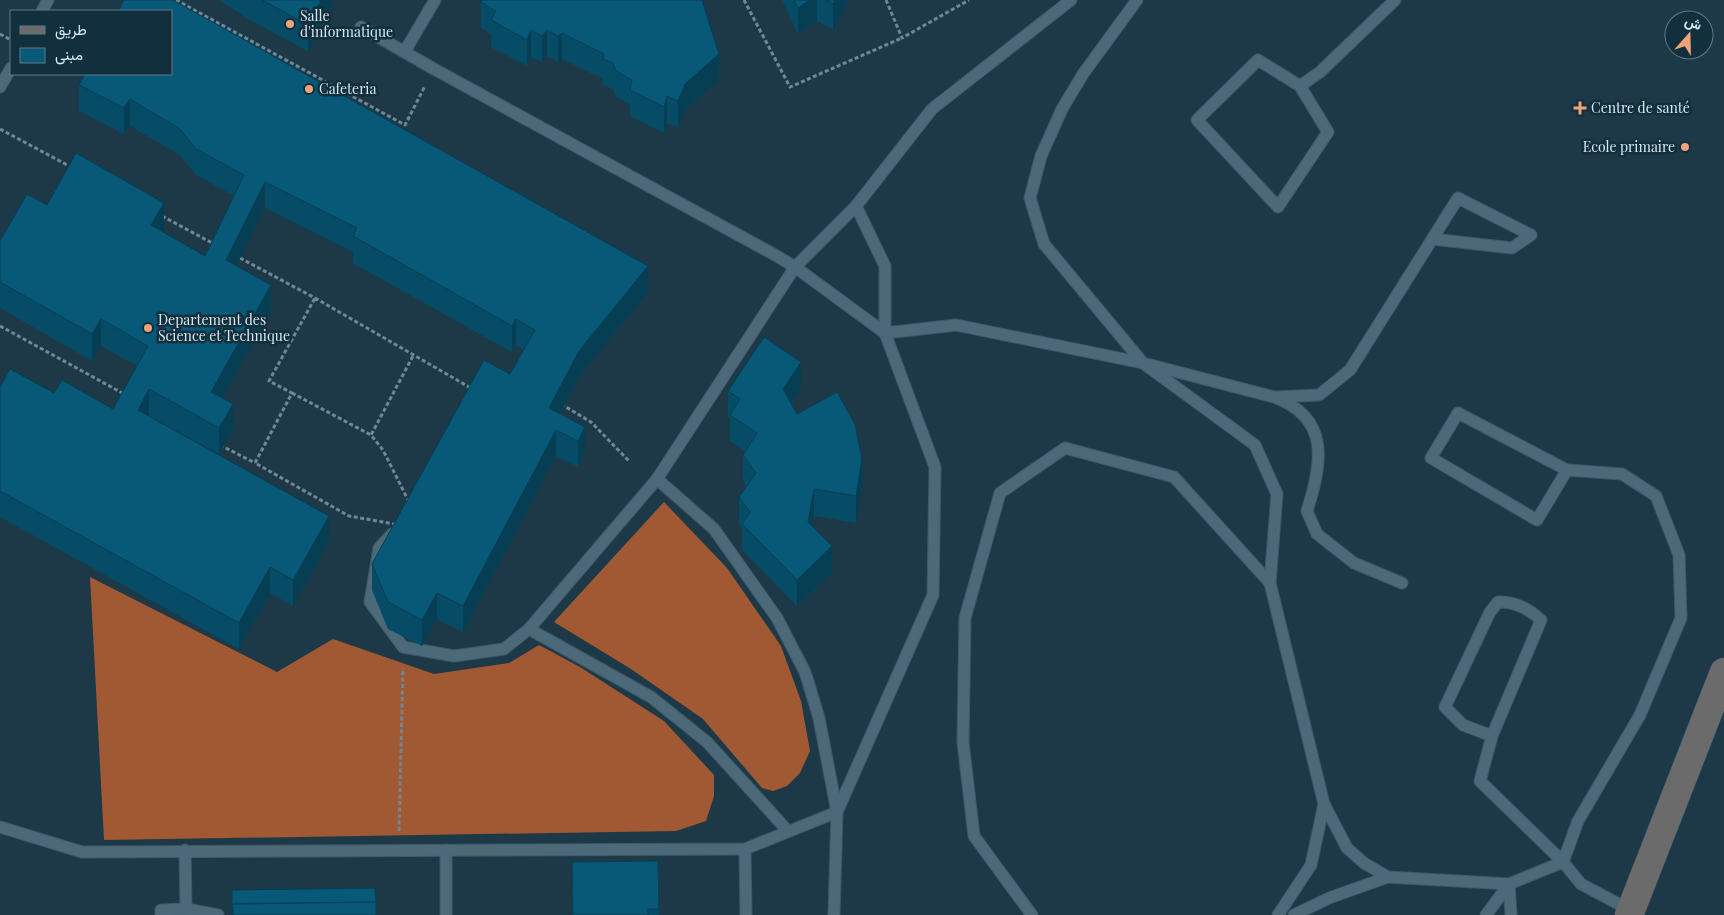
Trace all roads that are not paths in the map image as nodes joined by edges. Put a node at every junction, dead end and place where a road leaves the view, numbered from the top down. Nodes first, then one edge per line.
1 (435, 0) edge
2 (1071, 0) edge
3 (1137, 0) edge
4 (1395, 0) edge
5 (362, 27) dead end
6 (405, 51) junction
7 (10, 70) edge
8 (1300, 86) junction
9 (0, 87) edge
10 (856, 206) junction
11 (1432, 238) junction
12 (796, 268) junction
13 (884, 333) junction
14 (1143, 363) junction
15 (1274, 397) junction
16 (1567, 470) junction
17 (657, 479) junction
18 (400, 525) edge
19 (1270, 583) junction
20 (1402, 583) dead end
21 (529, 629) junction
22 (1724, 672) edge
23 (1492, 736) junction
24 (1324, 804) junction
25 (837, 812) junction
26 (0, 826) edge
27 (787, 830) junction
28 (746, 849) junction
29 (185, 850) junction
30 (446, 850) junction
31 (1562, 862) junction
32 (1388, 877) junction
33 (1509, 884) junction
34 (186, 909) junction
35 (1629, 913) edge
36 (161, 915) edge
37 (218, 915) edge
38 (446, 915) edge
39 (746, 915) edge
40 (834, 915) edge
41 (1032, 915) edge
42 (1278, 915) edge
43 (1294, 915) edge
44 (1486, 915) edge
45 (1511, 915) edge

1 - 6 lane
2 - 10 lane
3 - 14 lane
4 - 8 lane
5 - 6 lane
6 - 12 lane
7 - 9 lane
8 - 8 lane
10 - 12 lane
10 - 13 lane
11 - 11 lane
11 - 15 lane
12 - 13 lane
12 - 17 lane
13 - 14 lane
13 - 25 lane
14 - 15 lane
14 - 19 lane
15 - 20 lane
16 - 16 lane
16 - 31 lane
17 - 21 lane
17 - 25 lane
18 - 21 lane
19 - 24 lane
19 - 41 lane
21 - 27 lane
22 - 35 main road
23 - 23 lane
23 - 31 lane
24 - 32 lane
24 - 42 lane
25 - 27 lane
25 - 40 lane
26 - 29 lane
27 - 28 lane
28 - 30 lane
28 - 39 lane
29 - 30 lane
29 - 34 lane
30 - 38 lane
31 - 33 lane
31 - 35 lane
32 - 33 lane
32 - 43 lane
33 - 44 lane
33 - 45 lane
34 - 36 lane
34 - 37 lane

